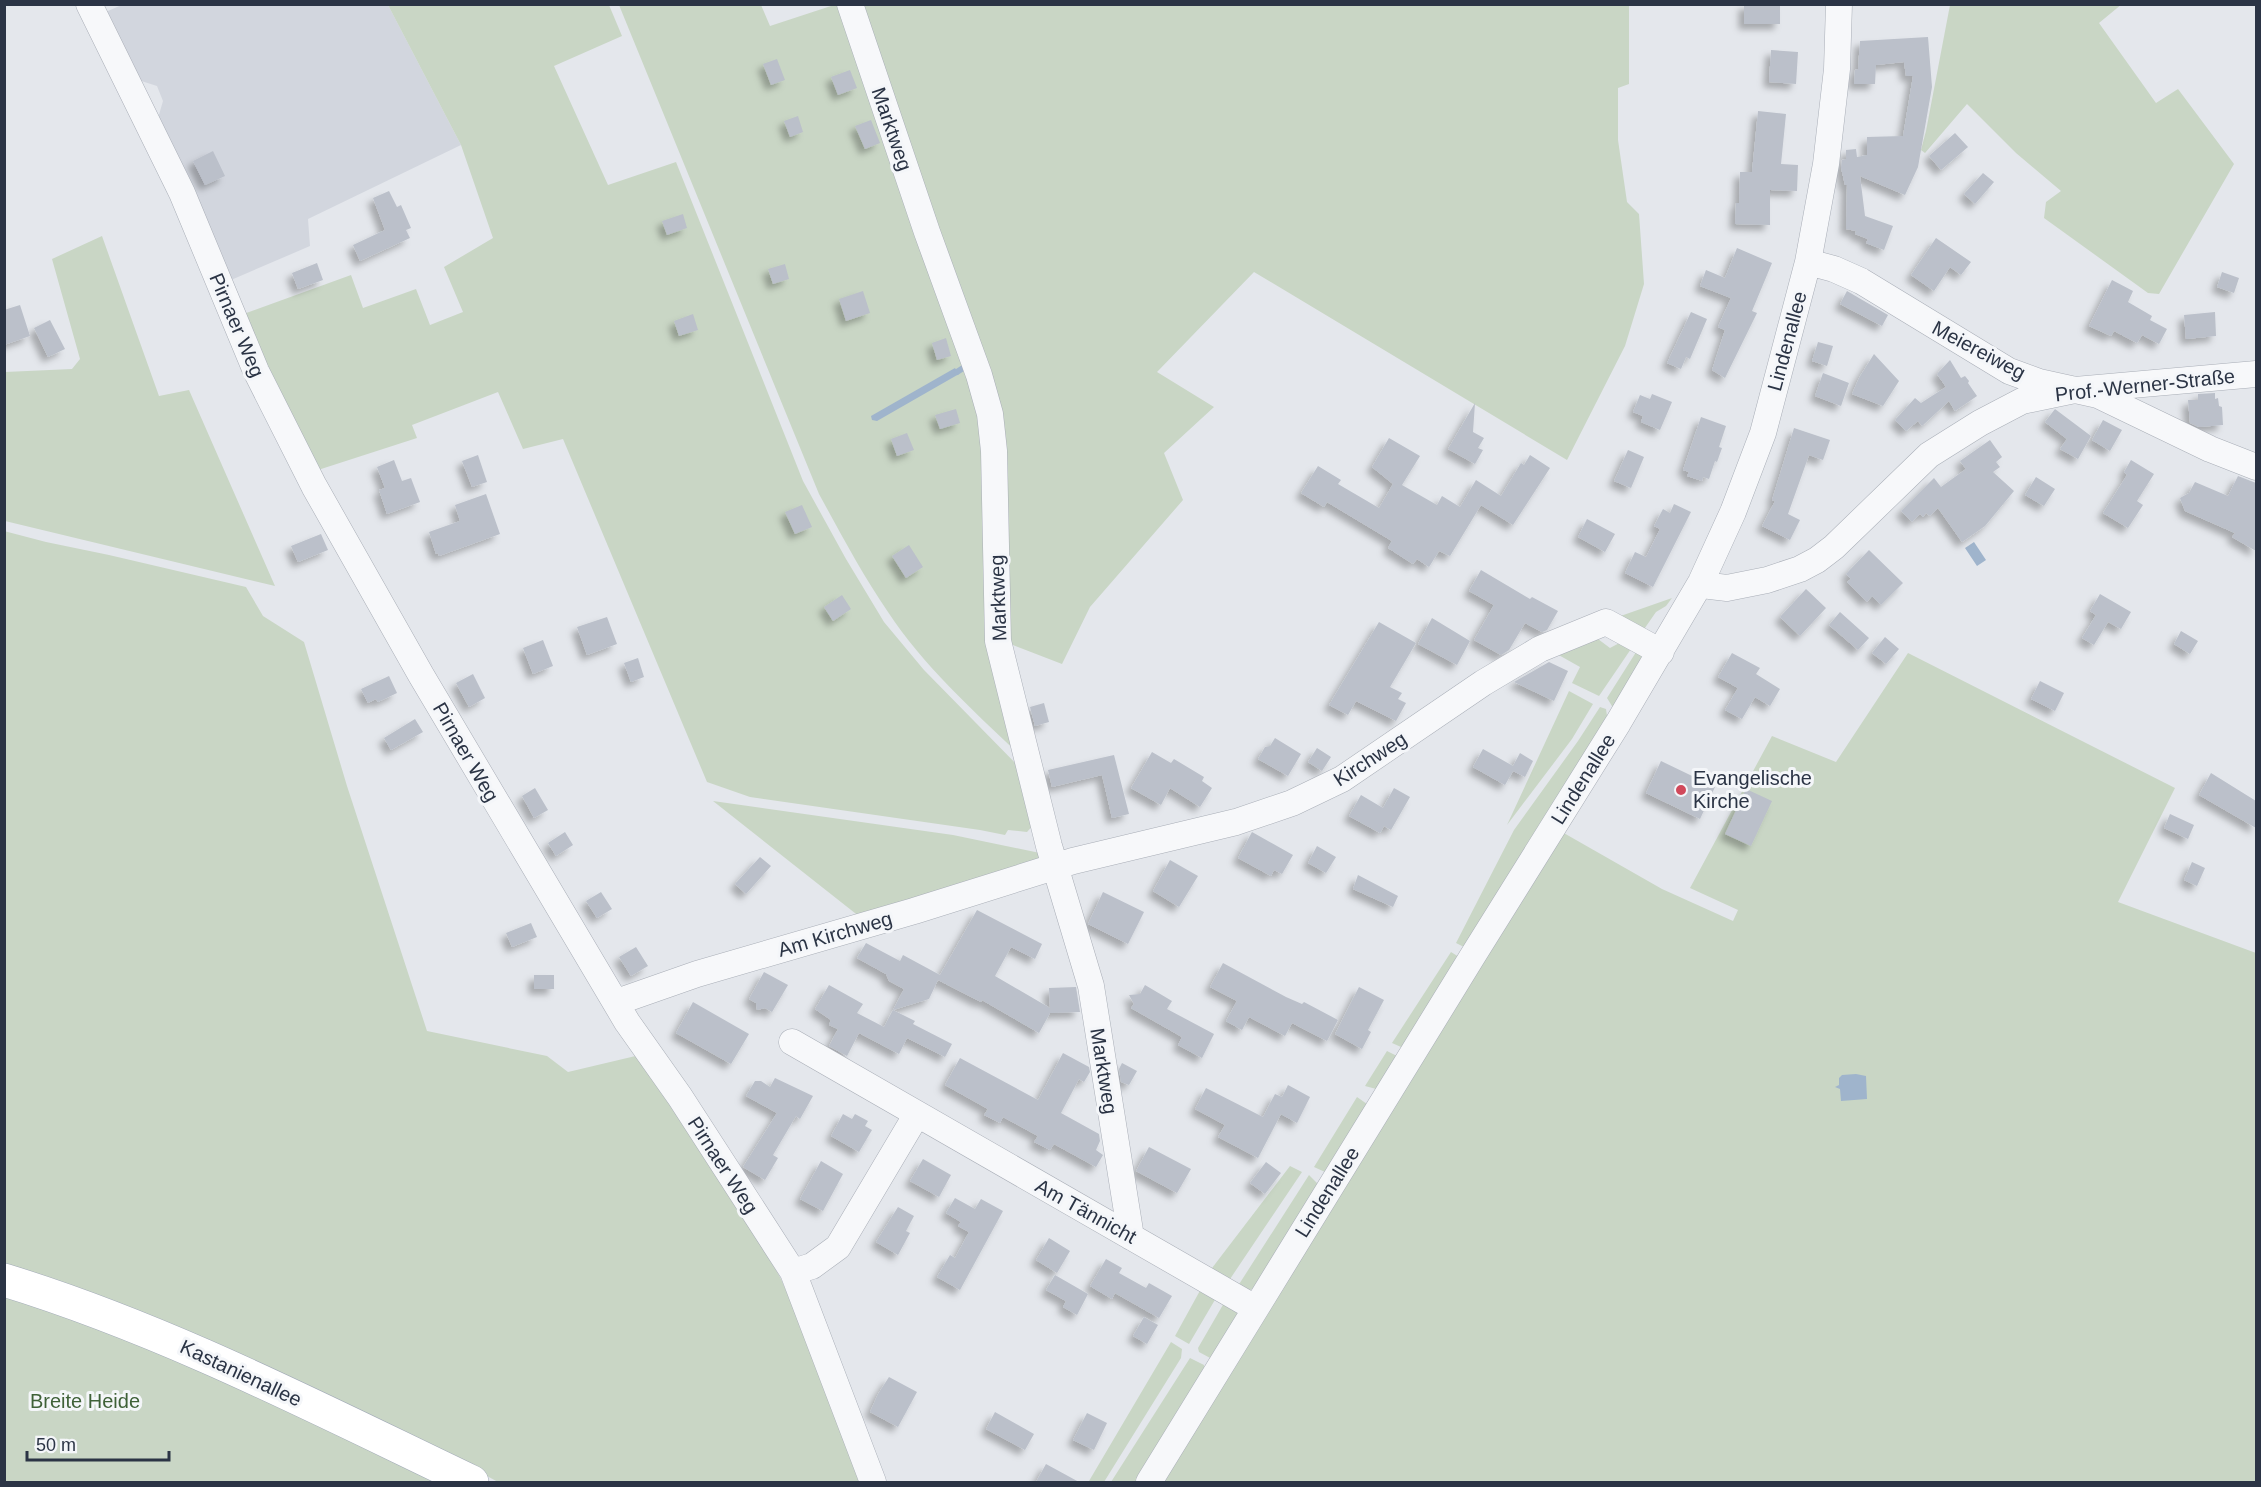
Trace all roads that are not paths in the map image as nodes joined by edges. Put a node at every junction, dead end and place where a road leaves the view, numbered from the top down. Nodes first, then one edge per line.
1 (89, 4) edge
2 (850, 4) edge
3 (1839, 4) edge
4 (1808, 262) junction
5 (2256, 374) edge
6 (2075, 390) junction
7 (2256, 467) edge
8 (1701, 582) junction
9 (1661, 652) junction
10 (1054, 867) junction
11 (617, 1002) junction
12 (792, 1042) dead end
13 (916, 1114) junction
14 (1131, 1237) junction
15 (793, 1272) junction
16 (4, 1280) edge
17 (1256, 1308) junction
18 (472, 1482) edge
19 (873, 1482) edge
20 (1149, 1482) edge

1 - 11 street, Pirnaer Weg
2 - 10 street, Marktweg
3 - 4 street, Lindenallee
4 - 6 street, Meiereiweg
4 - 8 street, Lindenallee
5 - 6 street, Prof.-Werner-Straße
6 - 7 street, Meiereiweg
6 - 8 street, Prof.-Werner-Straße
8 - 9 street, Lindenallee
9 - 10 street, Kirchweg
9 - 17 street, Lindenallee
10 - 11 street, Am Kirchweg
10 - 14 street, Marktweg
11 - 15 street, Pirnaer Weg
12 - 13 street, Am Tännicht
13 - 14 street, Am Tännicht
13 - 15 street
14 - 17 street, Am Tännicht
15 - 19 street, Pirnaer Weg
16 - 18 main road, Kastanienallee
17 - 20 street, Lindenallee

